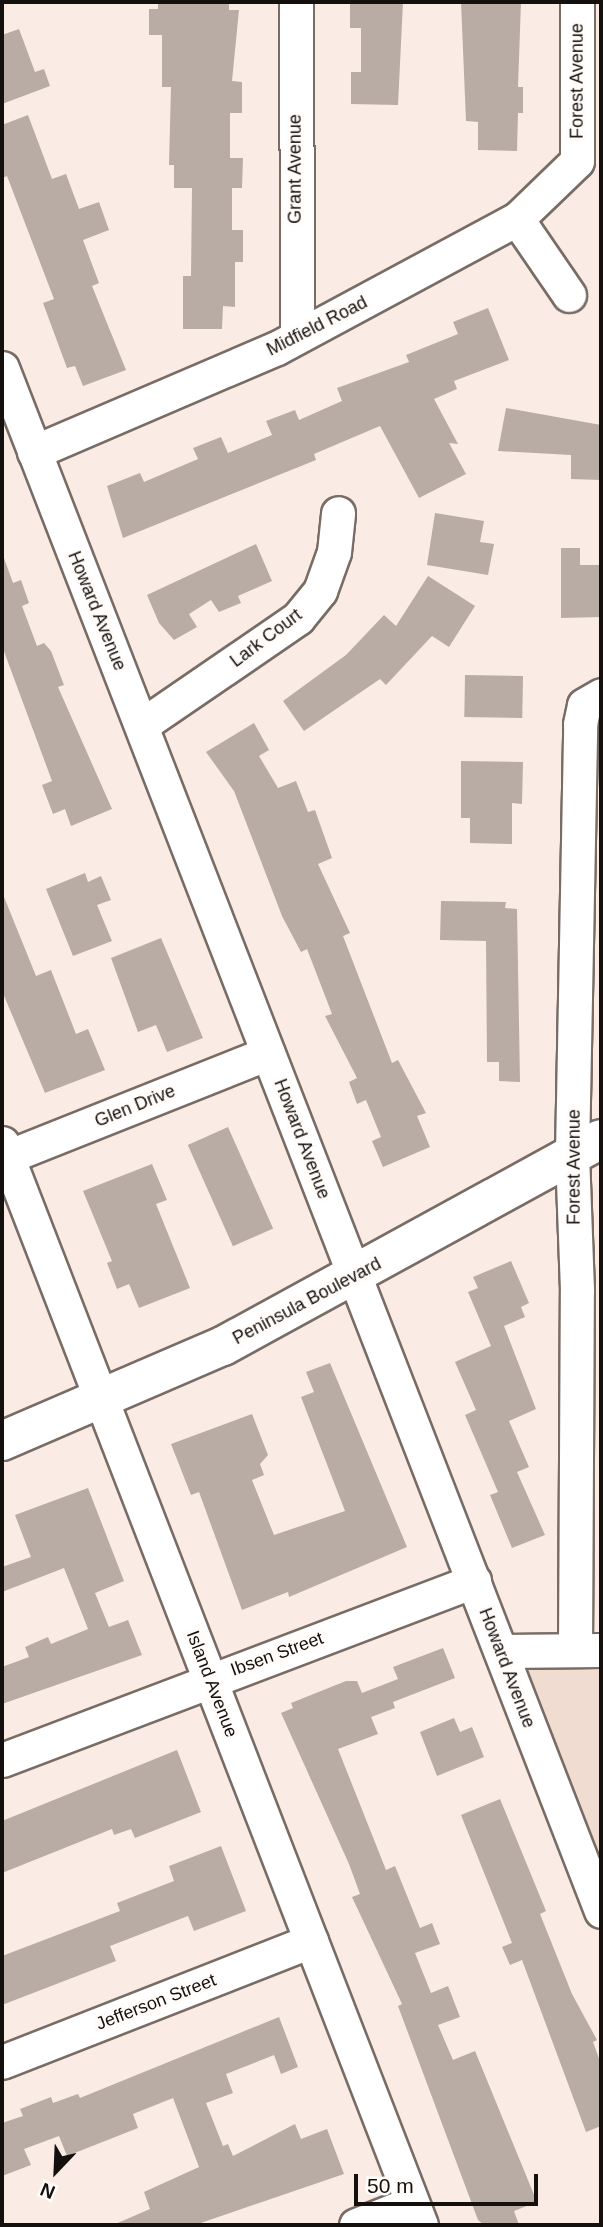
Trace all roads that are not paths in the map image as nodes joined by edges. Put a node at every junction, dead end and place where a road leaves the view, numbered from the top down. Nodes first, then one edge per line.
1 (296, 2) edge
2 (577, 2) edge
3 (577, 161) joint
4 (517, 219) junction
5 (569, 295) dead end
6 (297, 335) junction
7 (2, 368) edge
8 (34, 452) junction
9 (338, 513) dead end
10 (601, 695) edge
11 (142, 725) junction
12 (268, 1053) junction
13 (586, 1146) edge
14 (4, 1153) edge
15 (353, 1278) junction
16 (103, 1401) junction
17 (2, 1441) edge
18 (474, 1581) junction
19 (588, 1650) edge
20 (501, 1651) junction
21 (211, 1679) junction
22 (2, 1760) edge
23 (601, 1911) edge
24 (311, 1941) junction
25 (2, 2062) edge
26 (417, 2214) edge
27 (356, 2225) edge

1 - 6 street, Grant Avenue
2 - 3 street, Forest Avenue
3 - 4 street, Midfield Road
4 - 5 street
4 - 6 street, Midfield Road
6 - 8 street, Midfield Road
7 - 8 street, Howard Avenue
8 - 11 street, Howard Avenue
9 - 11 street, Lark Court
10 - 13 street, Forest Avenue
11 - 12 street, Howard Avenue
12 - 14 street, Glen Drive
12 - 15 street, Howard Avenue
13 - 15 main road, Peninsula Boulevard
13 - 19 street, Forest Avenue
14 - 16 street, Island Avenue
15 - 16 main road, Peninsula Boulevard
15 - 18 street, Howard Avenue
16 - 17 main road, Peninsula Boulevard
16 - 21 street, Island Avenue
18 - 20 street, Howard Avenue
18 - 21 street, Ibsen Street
19 - 20 street
20 - 23 street, Howard Avenue
21 - 22 street, Ibsen Street
21 - 24 street, Island Avenue
24 - 25 street, Jefferson Street
24 - 26 street, Island Avenue
26 - 27 street

